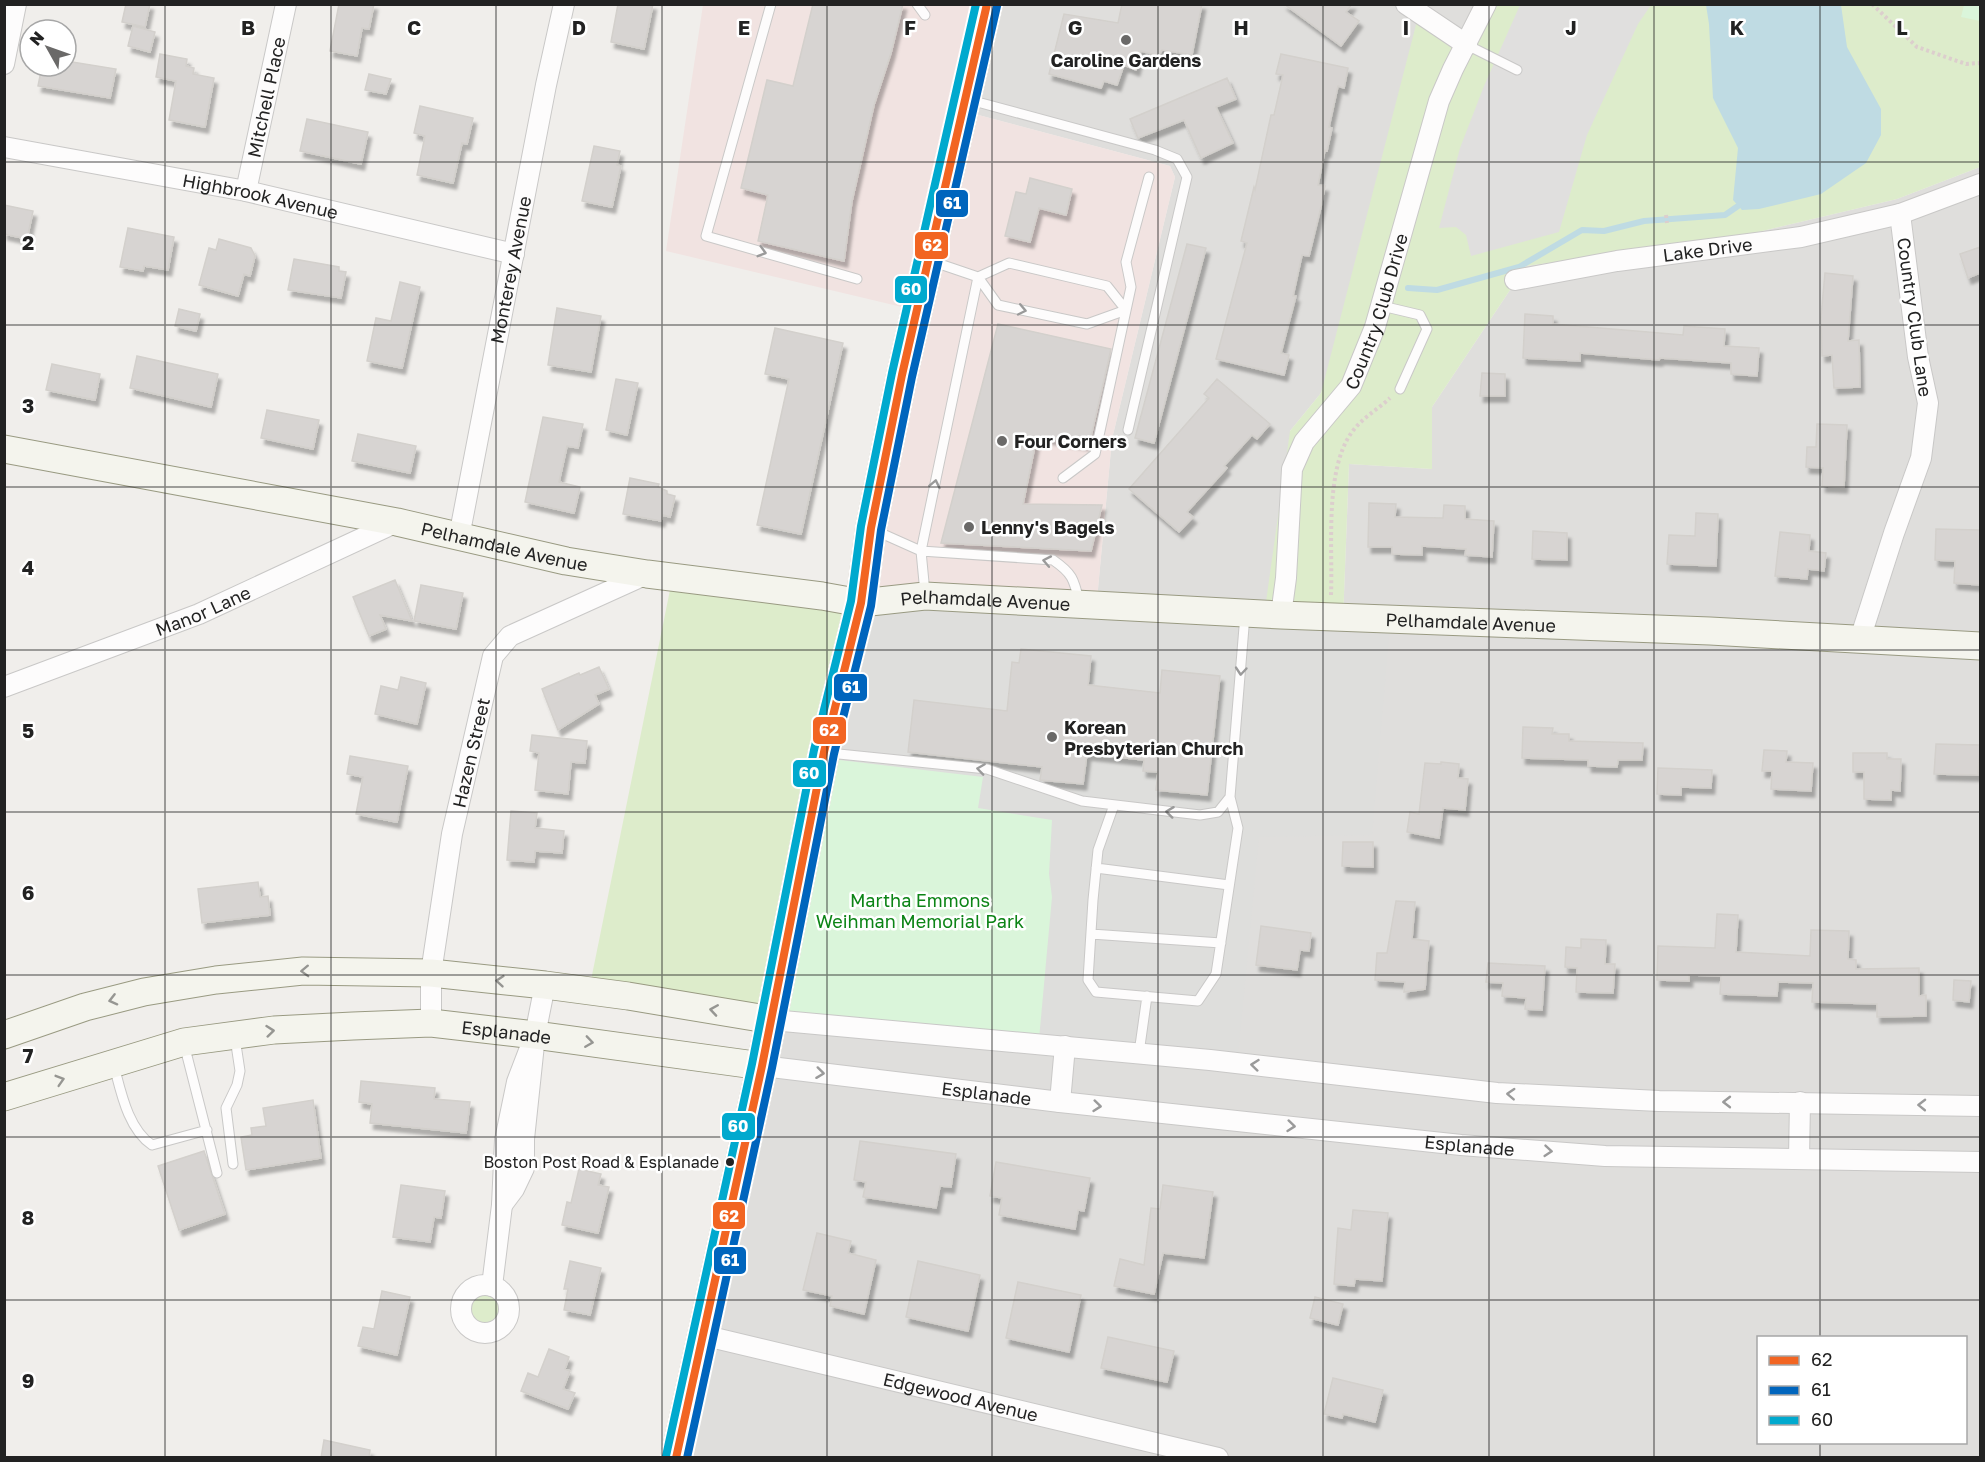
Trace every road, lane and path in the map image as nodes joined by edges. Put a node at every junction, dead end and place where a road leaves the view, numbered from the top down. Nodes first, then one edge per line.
1 (16, 4) edge
2 (286, 4) edge
3 (564, 4) edge
4 (771, 4) edge
5 (917, 4) edge
6 (987, 4) edge
7 (1486, 4) edge
8 (1872, 4) edge
9 (1416, 7) edge
10 (925, 15) dead end
11 (1467, 45) junction
12 (1980, 63) edge
13 (4, 64) edge
14 (1517, 70) dead end
15 (966, 99) junction
16 (4, 147) edge
17 (1149, 177) dead end
18 (1980, 184) edge
19 (246, 191) junction
20 (1900, 214) junction
21 (1666, 215) dead end
22 (1667, 223) dead end
23 (514, 254) junction
24 (929, 260) junction
25 (978, 277) junction
26 (857, 279) dead end
27 (1515, 280) dead end
28 (1382, 306) junction
29 (1126, 310) junction
30 (1400, 389) joint
31 (1128, 430) dead end
32 (4, 449) edge
33 (1063, 478) dead end
34 (397, 522) junction
35 (871, 528) junction
36 (459, 537) junction
37 (921, 551) junction
38 (647, 574) junction
39 (925, 596) junction
40 (861, 603) junction
41 (1080, 603) junction
42 (1246, 612) junction
43 (1281, 615) junction
44 (1330, 617) junction
45 (1860, 639) junction
46 (1980, 646) edge
47 (4, 687) edge
48 (824, 752) junction
49 (1230, 797) junction
50 (1114, 805) junction
51 (1096, 868) junction
52 (1229, 885) junction
53 (1091, 934) junction
54 (1221, 943) junction
55 (431, 973) junction
56 (545, 985) junction
57 (1147, 996) junction
58 (772, 1020) junction
59 (431, 1023) junction
60 (4, 1035) edge
61 (235, 1035) junction
62 (535, 1035) junction
63 (183, 1042) junction
64 (1065, 1046) junction
65 (1139, 1053) junction
66 (114, 1064) junction
67 (762, 1066) junction
68 (4, 1097) edge
69 (1060, 1101) junction
70 (1800, 1102) junction
71 (1980, 1106) edge
72 (207, 1130) junction
73 (1798, 1158) junction
74 (1980, 1162) edge
75 (233, 1164) dead end
76 (217, 1173) dead end
77 (492, 1286) dead end
78 (702, 1335) junction
79 (676, 1458) edge
80 (1218, 1458) edge

1 - 13 street
2 - 19 street, Mitchell Place
3 - 23 street, Monterey Avenue
4 -> 26 lane
5 - 10 lane
6 - 15 main road
7 - 11 street, Country Club Drive
8 - 12 path
9 - 11 street
11 - 14 lane
11 - 28 street, Country Club Drive
15 - 24 main road
15 - 31 lane
16 - 19 street, Highbrook Avenue
17 - 29 lane
18 - 20 street, Country Club Lane
19 - 23 street, Highbrook Avenue
20 - 27 street, Lake Drive
20 - 45 street, Country Club Lane
21 - 22 path
23 - 36 street, Monterey Avenue
24 - 25 lane
24 - 35 main road
25 - 29 lane
25 -> 29 lane
37 -> 25 lane
28 - 30 lane
28 - 43 street, Country Club Drive
29 - 33 lane
30 - 44 path
32 - 34 street, Pelhamdale Avenue
34 - 36 street, Pelhamdale Avenue
34 - 47 street, Manor Lane
35 - 37 lane
35 - 40 main road
36 - 38 street, Pelhamdale Avenue
37 - 39 lane
41 -> 37 lane
38 - 40 street, Pelhamdale Avenue
38 - 55 street, Hazen Street
39 - 40 street, Pelhamdale Avenue
39 - 41 street, Pelhamdale Avenue
40 - 48 main road
41 - 42 street, Pelhamdale Avenue
42 - 43 street, Pelhamdale Avenue
42 -> 49 lane
43 - 44 street, Pelhamdale Avenue
44 - 45 street, Pelhamdale Avenue
45 - 46 street, Pelhamdale Avenue
50 -> 48 lane
48 - 58 main road
49 -> 50 lane
49 - 52 lane
50 - 51 lane
51 - 52 lane
51 - 53 lane
52 - 54 lane
53 - 54 lane
53 - 57 lane
54 - 57 lane
56 -> 55 street
55 - 59 street, Hazen Street
55 -> 60 street
58 -> 56 street
56 - 62 street
57 - 65 lane
58 - 64 street
58 - 67 main road
61 -> 59 street, Esplanade
59 - 62 street, Esplanade
61 - 63 street, Esplanade
61 - 75 lane
62 -> 67 street, Esplanade
62 - 77 street
63 - 66 street, Esplanade
63 - 72 lane
64 - 65 street
64 - 69 street
70 -> 65 street
68 -> 66 street, Esplanade
66 - 72 lane
67 -> 69 street, Esplanade
67 - 78 main road
69 -> 73 street, Esplanade
71 -> 70 street
70 - 73 street
72 - 76 lane
73 - 74 street, Esplanade
78 - 79 main road
78 - 80 street, Edgewood Avenue

